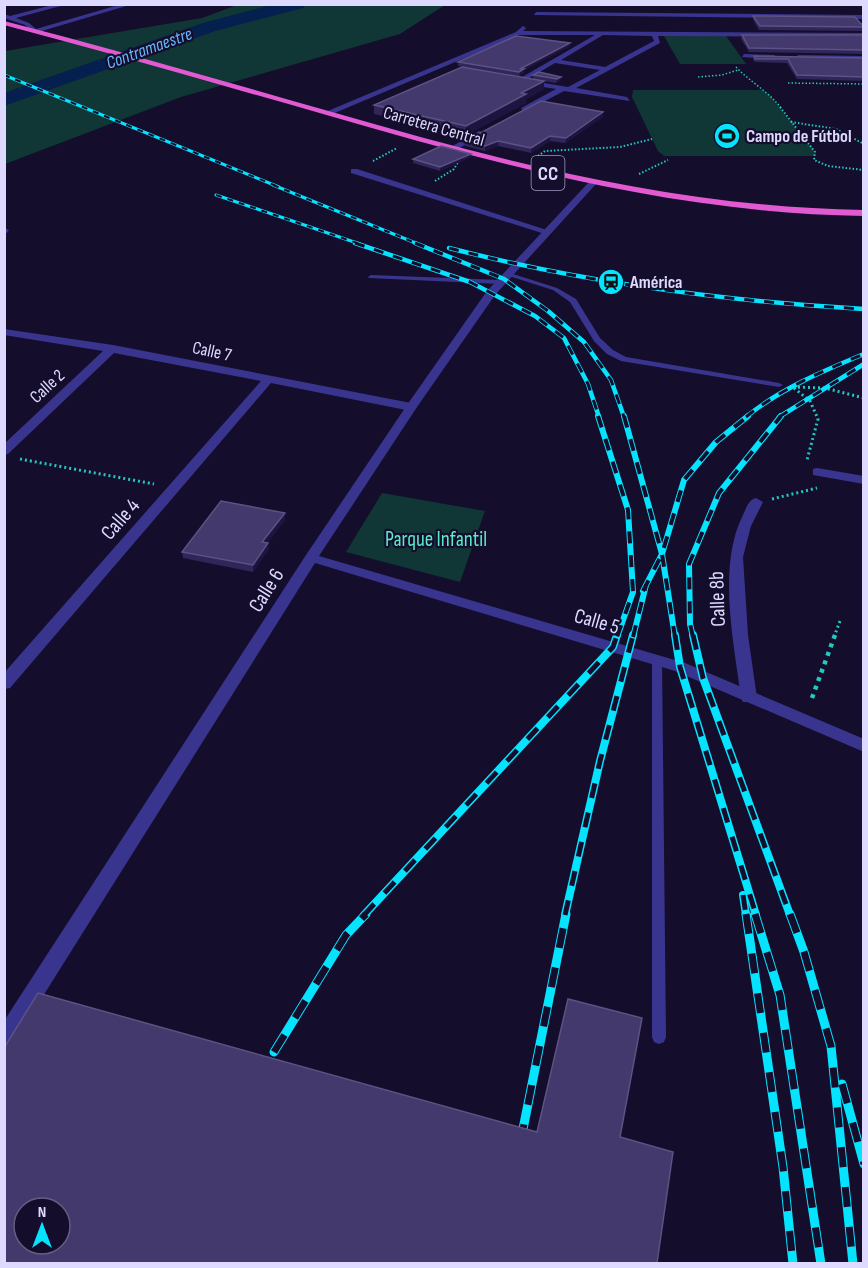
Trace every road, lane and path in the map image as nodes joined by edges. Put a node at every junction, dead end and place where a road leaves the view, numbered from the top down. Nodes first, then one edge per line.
1 (65, 4) edge
2 (130, 4) edge
3 (542, 4) edge
4 (704, 4) edge
5 (536, 14) junction
6 (709, 15) junction
7 (864, 17) edge
8 (6, 19) edge
9 (35, 31) junction
10 (518, 33) junction
11 (602, 34) junction
12 (654, 34) junction
13 (719, 34) junction
14 (730, 34) junction
15 (864, 35) edge
16 (735, 42) dead end
17 (739, 49) dead end
18 (780, 57) edge
19 (792, 57) edge
20 (864, 58) edge
21 (554, 61) junction
22 (734, 64) dead end
23 (440, 67) junction
24 (451, 69) edge
25 (609, 70) junction
26 (738, 70) junction
27 (698, 77) dead end
28 (508, 79) edge
29 (519, 81) junction
30 (788, 83) dead end
31 (864, 84) edge
32 (567, 89) junction
33 (627, 99) dead end
34 (327, 113) junction
35 (512, 117) edge
36 (791, 122) junction
37 (491, 128) edge
38 (652, 139) dead end
39 (864, 144) edge
40 (406, 148) dead end
41 (453, 148) junction
42 (537, 156) dead end
43 (452, 160) edge
44 (864, 170) edge
45 (354, 171) joint
46 (592, 184) junction
47 (416, 192) junction
48 (864, 213) edge
49 (548, 232) junction
50 (371, 278) dead end
51 (505, 278) junction
52 (4, 332) edge
53 (113, 348) junction
54 (267, 381) junction
55 (779, 385) dead end
56 (864, 398) edge
57 (411, 407) junction
58 (4, 451) edge
59 (16, 458) dead end
60 (817, 472) joint
61 (864, 480) edge
62 (821, 487) dead end
63 (175, 488) junction
64 (756, 502) joint
65 (311, 558) junction
66 (840, 621) dead end
67 (657, 660) junction
68 (4, 684) edge
69 (749, 698) junction
70 (812, 698) dead end
71 (864, 746) edge
72 (659, 1037) dead end
73 (4, 1040) edge

1 - 8 street
2 - 9 street
3 - 5 street
4 - 6 street
5 - 6 street
5 - 10 street
6 - 7 street
6 - 13 street
8 - 9 highway, Carretera Central / CC
9 - 34 highway, Carretera Central / CC
10 - 11 street
10 - 23 street
11 - 12 street
11 - 21 street
12 - 13 street
12 - 25 street
13 - 14 street
14 - 15 street
14 - 16 street
17 - 18 street
19 - 20 street
21 - 25 street
21 - 29 street
22 - 26 path
23 - 24 street
23 - 34 street
25 - 32 street
26 - 27 path
26 - 36 path
28 - 29 street
29 - 32 street
30 - 31 path
32 - 33 street
32 - 35 street
34 - 41 highway, Carretera Central / CC
36 - 39 path
36 - 44 path
37 - 41 street
38 - 42 path
40 - 45 path
41 - 46 highway, Carretera Central / CC
43 - 47 path
45 - 47 street
46 - 48 highway, Carretera Central / CC
46 - 49 street, Calle 6
47 - 49 street
49 - 51 street, Calle 6
50 - 51 lane
51 - 55 lane
51 - 57 street, Calle 6
52 - 53 street, Calle 7
53 - 54 street, Calle 7
53 - 58 street, Calle 2
54 - 57 street, Calle 7
54 - 63 street, Calle 4
56 - 60 path
57 - 65 street, Calle 6
59 - 63 path
60 - 61 street
62 - 64 path
63 - 68 street, Calle 4
64 - 69 street, Calle 8b
65 - 67 street, Calle 5
65 - 73 street, Calle 6
66 - 70 path
67 - 69 street, Calle 5
67 - 72 lane
69 - 71 street, Calle 5

